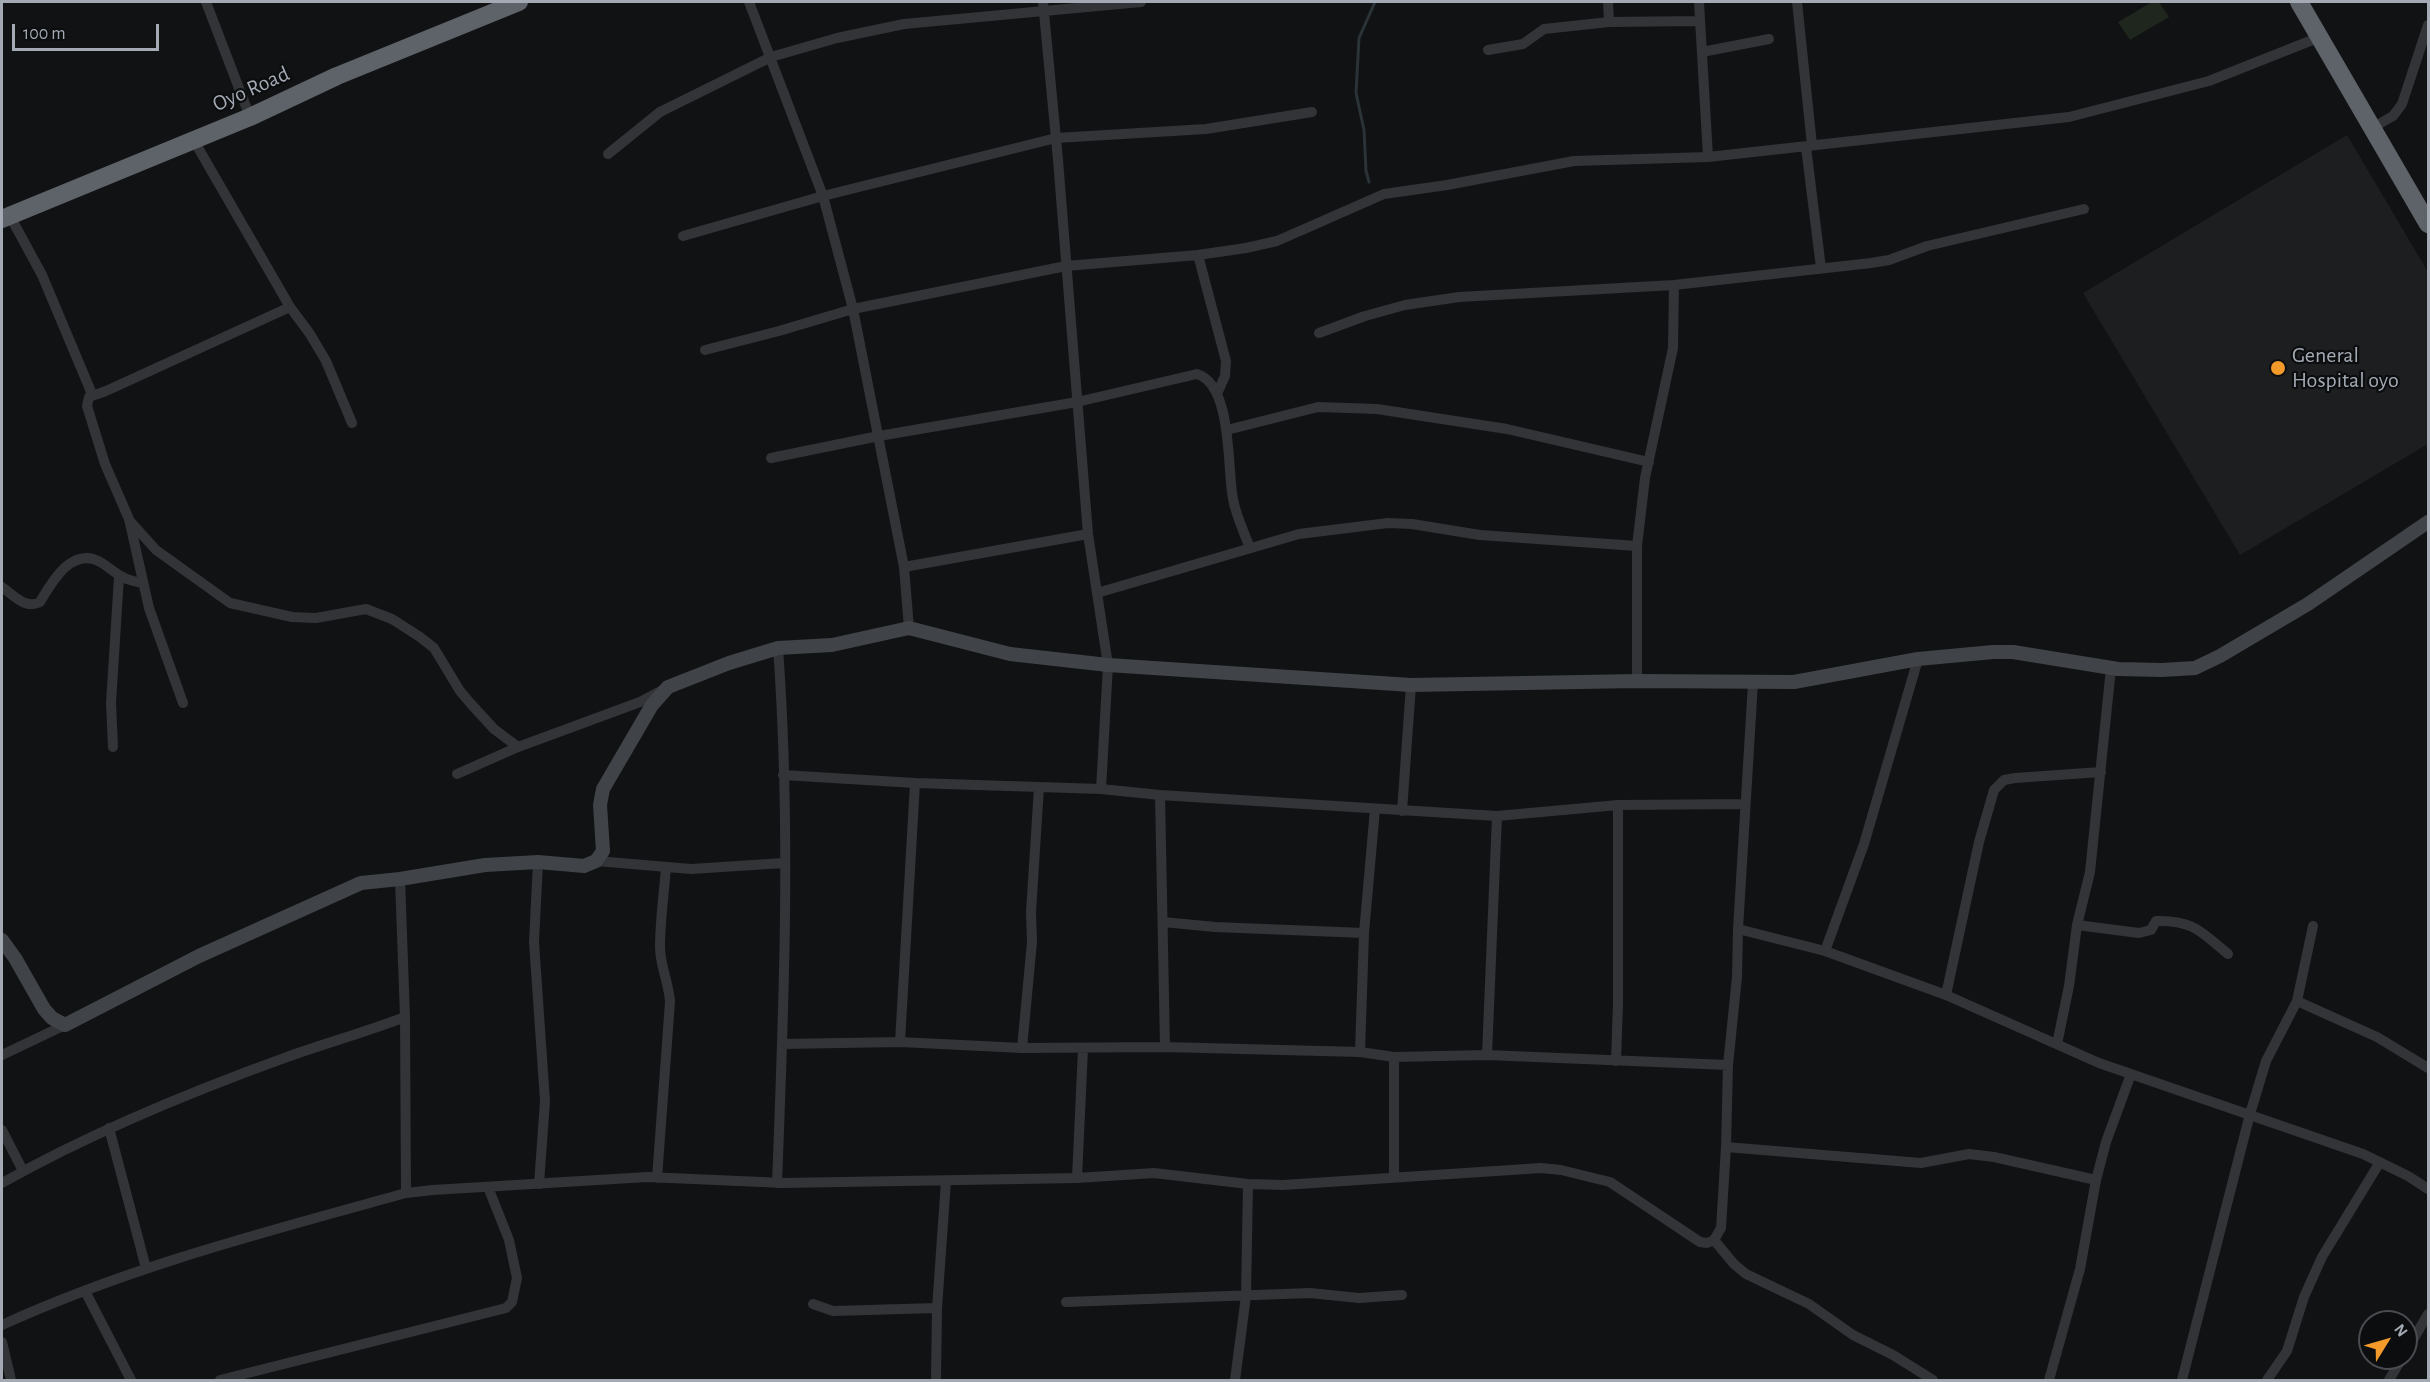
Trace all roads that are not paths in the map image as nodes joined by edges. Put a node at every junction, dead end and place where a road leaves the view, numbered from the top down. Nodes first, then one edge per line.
1 (206, 2) edge
2 (519, 2) edge
3 (749, 2) edge
4 (1141, 2) edge
5 (1608, 2) edge
6 (1699, 2) edge
7 (1797, 2) edge
8 (2299, 2) edge
9 (1043, 6) edge
10 (1700, 21) junction
11 (1609, 22) junction
12 (2428, 25) edge
13 (2320, 37) junction
14 (1769, 39) dead end
15 (1488, 50) dead end
16 (1702, 52) junction
17 (771, 57) junction
18 (1312, 112) dead end
19 (250, 117) junction
20 (2372, 128) junction
21 (1056, 138) junction
22 (193, 139) junction
23 (1809, 146) junction
24 (608, 154) dead end
25 (1708, 157) junction
26 (823, 196) junction
27 (2084, 209) dead end
28 (6, 217) edge
29 (2428, 224) edge
30 (683, 236) dead end
31 (1198, 255) junction
32 (1066, 266) junction
33 (1821, 268) junction
34 (1674, 285) junction
35 (290, 307) junction
36 (853, 309) junction
37 (1319, 333) dead end
38 (705, 350) dead end
39 (92, 394) junction
40 (1217, 394) junction
41 (1077, 402) junction
42 (352, 423) dead end
43 (1227, 430) junction
44 (879, 436) junction
45 (771, 458) dead end
46 (1649, 462) junction
47 (129, 519) junction
48 (2428, 522) edge
49 (1088, 534) junction
50 (1637, 546) junction
51 (1250, 548) junction
52 (904, 567) junction
53 (119, 577) junction
54 (143, 583) junction
55 (2, 587) edge
56 (1097, 593) junction
57 (909, 628) junction
58 (778, 648) junction
59 (1918, 659) junction
60 (1108, 665) junction
61 (2110, 668) junction
62 (1637, 681) junction
63 (1753, 683) junction
64 (1412, 685) junction
65 (668, 687) junction
66 (183, 703) dead end
67 (113, 747) dead end
68 (518, 747) junction
69 (2101, 772) junction
70 (457, 774) dead end
71 (783, 775) junction
72 (915, 783) junction
73 (1039, 787) junction
74 (1101, 789) junction
75 (1160, 795) junction
76 (1745, 804) junction
77 (1618, 805) junction
78 (1375, 809) junction
79 (1401, 811) junction
80 (1497, 816) junction
81 (596, 861) junction
82 (538, 862) junction
83 (784, 862) junction
84 (666, 867) junction
85 (400, 879) junction
86 (1163, 922) junction
87 (2077, 926) junction
88 (2313, 927) dead end
89 (1738, 929) junction
90 (1364, 933) junction
91 (2, 940) edge
92 (1825, 951) junction
93 (2228, 954) dead end
94 (1946, 996) junction
95 (2297, 1001) junction
96 (405, 1017) junction
97 (65, 1024) junction
98 (900, 1042) junction
99 (782, 1044) junction
100 (2057, 1044) junction
101 (1165, 1047) junction
102 (1022, 1048) junction
103 (1083, 1049) junction
104 (1360, 1052) junction
105 (2, 1055) edge
106 (1487, 1055) junction
107 (1394, 1057) junction
108 (1616, 1061) junction
109 (1728, 1065) junction
110 (2428, 1068) edge
111 (2131, 1074) junction
112 (2250, 1114) junction
113 (109, 1128) junction
114 (2, 1130) edge
115 (1726, 1147) junction
116 (2380, 1161) junction
117 (23, 1171) junction
118 (1394, 1176) junction
119 (657, 1178) junction
120 (1077, 1178) junction
121 (2096, 1180) junction
122 (946, 1181) junction
123 (2, 1183) edge
124 (777, 1183) junction
125 (539, 1184) junction
126 (1248, 1184) junction
127 (488, 1187) junction
128 (2428, 1190) edge
129 (406, 1193) junction
130 (1714, 1240) junction
131 (146, 1268) junction
132 (85, 1291) junction
133 (1402, 1295) dead end
134 (1246, 1296) junction
135 (1066, 1302) dead end
136 (813, 1304) dead end
137 (937, 1308) junction
138 (2428, 1314) edge
139 (2, 1325) edge
140 (2418, 1331) edge
141 (2, 1341) edge
142 (11, 1380) edge
143 (131, 1380) edge
144 (220, 1380) edge
145 (936, 1380) edge
146 (1235, 1380) edge
147 (1933, 1380) edge
148 (2049, 1380) edge
149 (2182, 1380) edge
150 (2267, 1380) edge

1 - 19 street
2 - 19 highway, Oyo Road
3 - 17 street
4 - 9 street
5 - 11 street
6 - 10 street
7 - 23 street
8 - 13 highway
9 - 17 street
9 - 21 street
10 - 11 street
10 - 16 street
11 - 15 street
12 - 20 street
13 - 20 highway
13 - 23 street
14 - 16 street
16 - 25 street
17 - 24 street
17 - 26 street
18 - 21 street
19 - 22 highway, Oyo Road
20 - 29 highway
21 - 26 street
21 - 32 street
22 - 28 highway, Oyo Road
22 - 35 street
23 - 25 street
23 - 33 street
25 - 31 street
26 - 30 street
26 - 36 street
27 - 33 street
28 - 39 street
31 - 32 street
31 - 40 street
32 - 36 street
32 - 41 street
33 - 34 street
34 - 37 street
34 - 46 street
35 - 39 street
35 - 42 street
36 - 38 street
36 - 44 street
39 - 47 street
40 - 41 street
40 - 43 street
41 - 44 street
41 - 49 street
43 - 46 street
43 - 51 street
44 - 45 street
44 - 52 street
46 - 50 street
47 - 54 street
47 - 68 street
48 - 61 street
49 - 52 street
49 - 56 street
50 - 51 street
50 - 62 street
51 - 56 street
52 - 57 street
53 - 54 street
53 - 55 street
53 - 67 street
54 - 66 street
56 - 60 street
57 - 58 street
57 - 60 street
58 - 65 street
58 - 71 street
59 - 61 street
59 - 63 street
59 - 92 street
60 - 64 street
60 - 74 street
61 - 69 street
62 - 63 street
62 - 64 street
63 - 76 street
64 - 79 street
65 - 68 street
65 - 81 street
68 - 70 street
69 - 87 street
69 - 94 street
71 - 72 street
71 - 83 street
72 - 73 street
72 - 98 street
73 - 74 street
73 - 102 street
74 - 75 street
75 - 78 street
75 - 86 street
76 - 77 street
76 - 89 street
77 - 80 street
77 - 108 street
78 - 79 street
78 - 90 street
79 - 80 street
80 - 106 street
81 - 82 street
81 - 84 street
82 - 85 street
82 - 125 street
83 - 84 street
83 - 99 street
84 - 119 street
85 - 96 street
85 - 97 street
86 - 90 street
86 - 101 street
87 - 93 street
87 - 100 street
88 - 95 street
89 - 92 street
89 - 109 street
90 - 104 street
91 - 97 street
92 - 94 street
94 - 100 street
95 - 110 street
95 - 112 street
96 - 113 street
96 - 129 street
97 - 105 street
98 - 99 street
98 - 102 street
99 - 124 street
100 - 111 street
101 - 103 street
101 - 104 street
102 - 103 street
103 - 120 street
104 - 107 street
106 - 107 street
106 - 108 street
107 - 118 street
108 - 109 street
109 - 115 street
111 - 112 street
111 - 121 street
112 - 116 street
112 - 149 street
113 - 117 street
113 - 131 street
114 - 117 street
115 - 121 street
115 - 130 street
116 - 128 street
116 - 150 street
117 - 123 street
118 - 126 street
118 - 130 street
119 - 124 street
119 - 125 street
120 - 122 street
120 - 126 street
121 - 148 street
122 - 124 street
122 - 137 street
125 - 127 street
126 - 134 street
127 - 129 street
127 - 144 street
129 - 131 street
130 - 147 street
131 - 132 street
132 - 139 street
132 - 143 street
133 - 134 street
134 - 135 street
134 - 146 street
136 - 137 street
137 - 145 street
138 - 140 street
141 - 142 street

